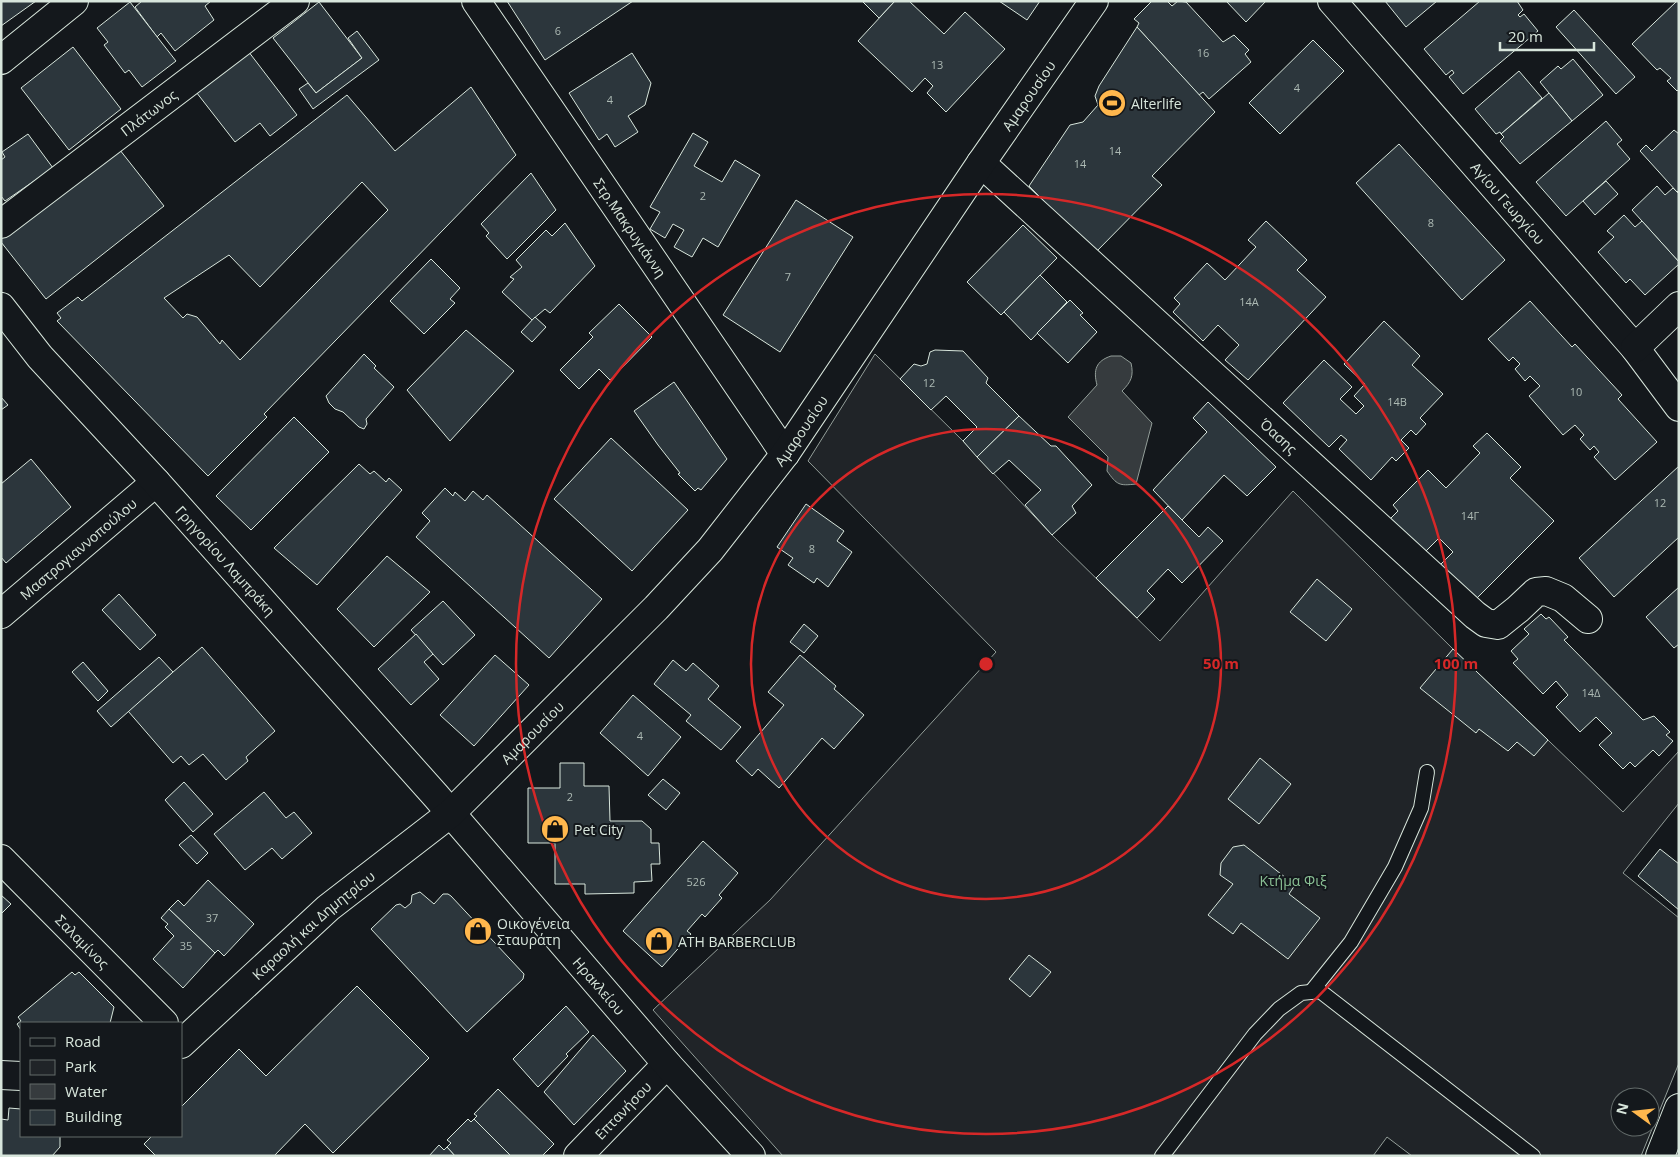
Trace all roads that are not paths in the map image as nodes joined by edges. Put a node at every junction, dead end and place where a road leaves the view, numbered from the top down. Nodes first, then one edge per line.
1 (74, 1) edge
2 (295, 1) edge
3 (476, 1) edge
4 (1094, 1) edge
5 (1332, 1) edge
6 (1, 60) edge
7 (981, 163) junction
8 (1, 224) edge
9 (1679, 306) edge
10 (1, 307) edge
11 (1635, 348) junction
12 (1679, 407) edge
13 (785, 454) junction
14 (156, 482) junction
15 (1, 614) edge
16 (1588, 619) dead end
17 (1427, 772) dead end
18 (451, 813) junction
19 (1, 859) edge
20 (1311, 992) junction
21 (163, 1022) edge
22 (182, 1043) edge
23 (667, 1064) junction
24 (1, 1075) edge
25 (20, 1076) edge
26 (1679, 1108) edge
27 (578, 1156) edge
28 (751, 1156) edge
29 (1162, 1156) edge
30 (1534, 1156) edge
31 (1660, 1156) edge

1 - 6 street
2 - 8 street, Πλάτωνος
3 - 13 street, Στρ.Μακρυγιάννη
4 - 7 street, Αμαρουσίου
5 - 11 street, Αγίου Γεωργίου
7 - 13 street, Αμαρουσίου
7 - 16 street, Όασης
9 - 11 street
10 - 14 street, Γρηγορίου Λαμπράκη
11 - 12 street, Αγίου Γεωργίου
13 - 18 street, Αμαρουσίου
14 - 15 street, Μαστρογιαννοπούλου
14 - 18 street, Γρηγορίου Λαμπράκη
17 - 20 lane
18 - 22 street, Καραολή και Δημητρίου
18 - 23 street, Ηρακλείου
19 - 21 street, Σαλαμίνος
20 - 29 lane
20 - 30 lane
23 - 27 street, Επτανήσου
23 - 28 street, Ηρακλείου
24 - 25 street
26 - 31 street

